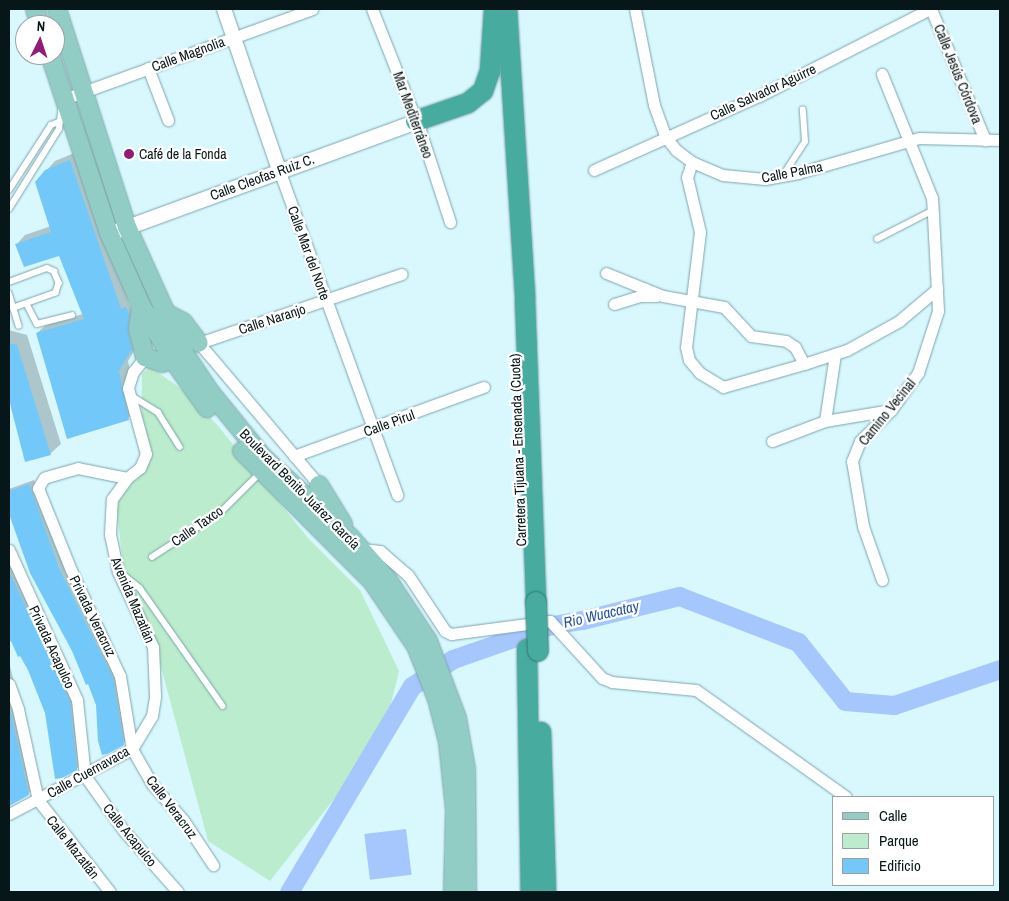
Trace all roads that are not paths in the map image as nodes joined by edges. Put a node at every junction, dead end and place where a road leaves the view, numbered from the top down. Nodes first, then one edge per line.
1 (57, 9) edge
2 (224, 9) edge
3 (312, 9) edge
4 (372, 9) edge
5 (499, 9) edge
6 (635, 9) edge
7 (930, 9) edge
8 (234, 37) junction
9 (53, 65) edge
10 (148, 68) junction
11 (882, 74) dead end
12 (85, 91) junction
13 (64, 99) junction
14 (803, 110) dead end
15 (168, 120) dead end
16 (416, 121) junction
17 (59, 122) junction
18 (665, 136) junction
19 (910, 140) junction
20 (985, 140) junction
21 (1000, 140) edge
22 (692, 162) junction
23 (279, 170) junction
24 (594, 170) dead end
25 (783, 176) junction
26 (9, 190) edge
27 (9, 209) edge
28 (934, 210) junction
29 (450, 222) dead end
30 (127, 227) junction
31 (109, 233) junction
32 (877, 239) dead end
33 (606, 272) dead end
34 (402, 274) dead end
35 (9, 282) edge
36 (937, 288) junction
37 (9, 293) edge
38 (663, 296) junction
39 (327, 301) junction
40 (693, 301) junction
41 (27, 304) junction
42 (614, 304) dead end
43 (141, 305) junction
44 (14, 308) junction
45 (162, 311) junction
46 (72, 315) dead end
47 (19, 325) dead end
48 (199, 343) junction
49 (835, 354) junction
50 (178, 356) junction
51 (145, 357) junction
52 (804, 364) junction
53 (484, 387) dead end
54 (130, 395) junction
55 (891, 410) junction
56 (825, 421) junction
57 (374, 429) junction
58 (772, 441) dead end
59 (180, 447) dead end
60 (294, 456) junction
61 (261, 472) junction
62 (127, 478) junction
63 (319, 486) joint
64 (397, 495) dead end
65 (356, 544) junction
66 (9, 550) edge
67 (152, 557) dead end
68 (118, 572) junction
69 (882, 580) dead end
70 (412, 626) junction
71 (532, 650) junction
72 (154, 655) joint
73 (9, 684) edge
74 (439, 686) junction
75 (223, 706) dead end
76 (132, 749) junction
77 (85, 776) junction
78 (845, 796) edge
79 (38, 800) junction
80 (9, 814) edge
81 (213, 865) dead end
82 (110, 892) edge
83 (178, 892) edge
84 (453, 892) edge
85 (467, 892) edge
86 (531, 892) edge
87 (546, 892) edge

1 - 12 main road, Boulevard Benito Juárez García
2 - 8 street, Calle Mar del Norte
3 - 8 street, Calle Magnolia
4 - 16 street, Mar Mediterráneo
5 - 16 highway
5 - 71 highway, Carretera Tijuana - Ensenada (Cuota), bridge
6 - 18 street, Calle Palma
7 - 18 street, Calle Salvador Aguirre
7 - 20 street, Calle Jesús Córdova
8 - 10 street, Calle Magnolia
8 - 23 street, Calle Mar del Norte
9 - 13 main road, Boulevard Benito Juárez García
10 - 12 street, Calle Magnolia
10 - 15 street
11 - 19 street, Camino Vecinal
12 - 13 street, Calle Magnolia
12 - 30 main road, Boulevard Benito Juárez García
13 - 17 lane
13 - 31 main road, Boulevard Benito Juárez García
14 - 25 lane
16 - 23 main road, Calle Cleofas Ruiz C.
16 - 29 street, Mar Mediterráneo
17 - 26 lane
17 - 27 lane
18 - 22 street, Calle Palma
18 - 24 street, Calle Salvador Aguirre
19 - 20 street, Calle Palma
19 - 25 street, Calle Palma
19 - 28 street, Camino Vecinal
20 - 21 street, Calle Palma
22 - 25 street, Calle Palma
22 - 40 street
23 - 30 main road, Calle Cleofas Ruiz C.
23 - 39 street, Calle Mar del Norte
28 - 32 lane
28 - 36 street, Camino Vecinal
30 - 31 main road, Calle Cleofas Ruiz C.
30 - 45 main road, Boulevard Benito Juárez García
31 - 43 main road, Boulevard Benito Juárez García
33 - 38 street
34 - 39 street, Calle Naranjo
35 - 41 lane
36 - 49 street
36 - 55 street, Camino Vecinal
37 - 44 lane
38 - 40 street
38 - 42 street
39 - 48 street, Calle Naranjo
39 - 57 street, Calle Mar del Norte
40 - 52 street
40 - 52 street
41 - 44 lane
41 - 46 lane
43 - 50 main road, Boulevard Benito Juárez García
43 - 51 main road
44 - 47 lane
45 - 48 main road
45 - 50 main road, Boulevard Benito Juárez García
48 - 60 street
49 - 52 street
49 - 56 street
50 - 51 main road
50 - 61 main road, Boulevard Benito Juárez García
50 - 65 main road, Boulevard Benito Juárez García
51 - 54 street, Avenida Mazatlán
53 - 57 street, Calle Pirul
54 - 59 lane
54 - 62 street, Avenida Mazatlán
55 - 56 street
55 - 69 street, Camino Vecinal
56 - 58 street
57 - 60 street, Calle Pirul
57 - 64 street, Calle Mar del Norte
60 - 63 street
61 - 67 lane, Calle Taxco
61 - 70 main road, Boulevard Benito Juárez García
62 - 68 street, Avenida Mazatlán
62 - 76 street, Privada Veracruz
63 - 65 main road
65 - 70 main road, Boulevard Benito Juárez García
65 - 78 street
66 - 77 street, Privada Acapulco
68 - 72 street, Avenida Mazatlán
68 - 75 lane
70 - 74 main road, Boulevard Benito Juárez García
71 - 86 highway, Carretera Tijuana - Ensenada (Cuota)
71 - 87 highway, Carretera Tijuana - Ensenada (Cuota)
72 - 76 street, Calle Cuernavaca
73 - 79 street, Calle Mazatlán
74 - 84 main road, Boulevard Benito Juárez García
74 - 85 main road, Boulevard Benito Juárez García
76 - 77 street, Calle Cuernavaca
76 - 81 street, Calle Veracruz
77 - 79 street, Calle Cuernavaca
77 - 83 street, Calle Acapulco
79 - 80 street, Calle Cuernavaca
79 - 82 street, Calle Mazatlán

